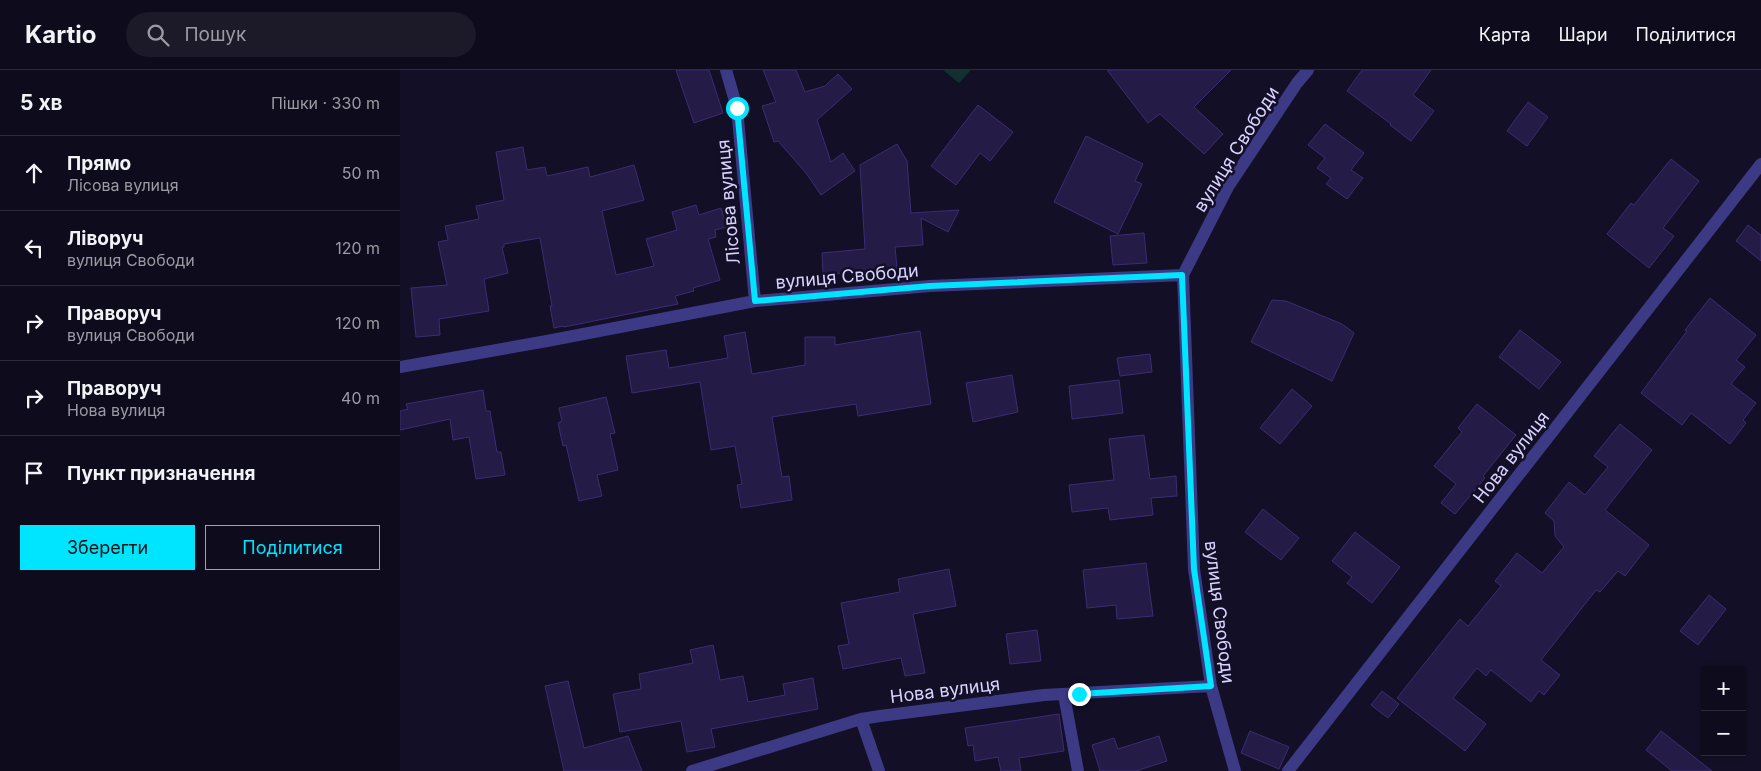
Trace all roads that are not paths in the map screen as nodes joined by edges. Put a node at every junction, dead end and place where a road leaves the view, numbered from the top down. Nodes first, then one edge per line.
1 (726, 70) edge
2 (1308, 70) edge
3 (1761, 164) edge
4 (1182, 275) junction
5 (755, 301) junction
6 (400, 367) edge
7 (1211, 686) junction
8 (1064, 695) junction
9 (861, 719) junction
10 (692, 771) edge
11 (879, 771) edge
12 (1078, 771) edge
13 (1235, 771) edge
14 (1288, 771) edge

1 - 5 street, Лісова вулиця
2 - 4 street, вулиця Свободи
3 - 14 street, Нова вулиця
4 - 5 street, вулиця Свободи
4 - 7 street, вулиця Свободи
5 - 6 street, вулиця Свободи
7 - 8 street, Нова вулиця
7 - 13 street, вулиця Свободи
8 - 9 street, Нова вулиця
8 - 12 street
9 - 10 street, Нова вулиця
9 - 11 street

